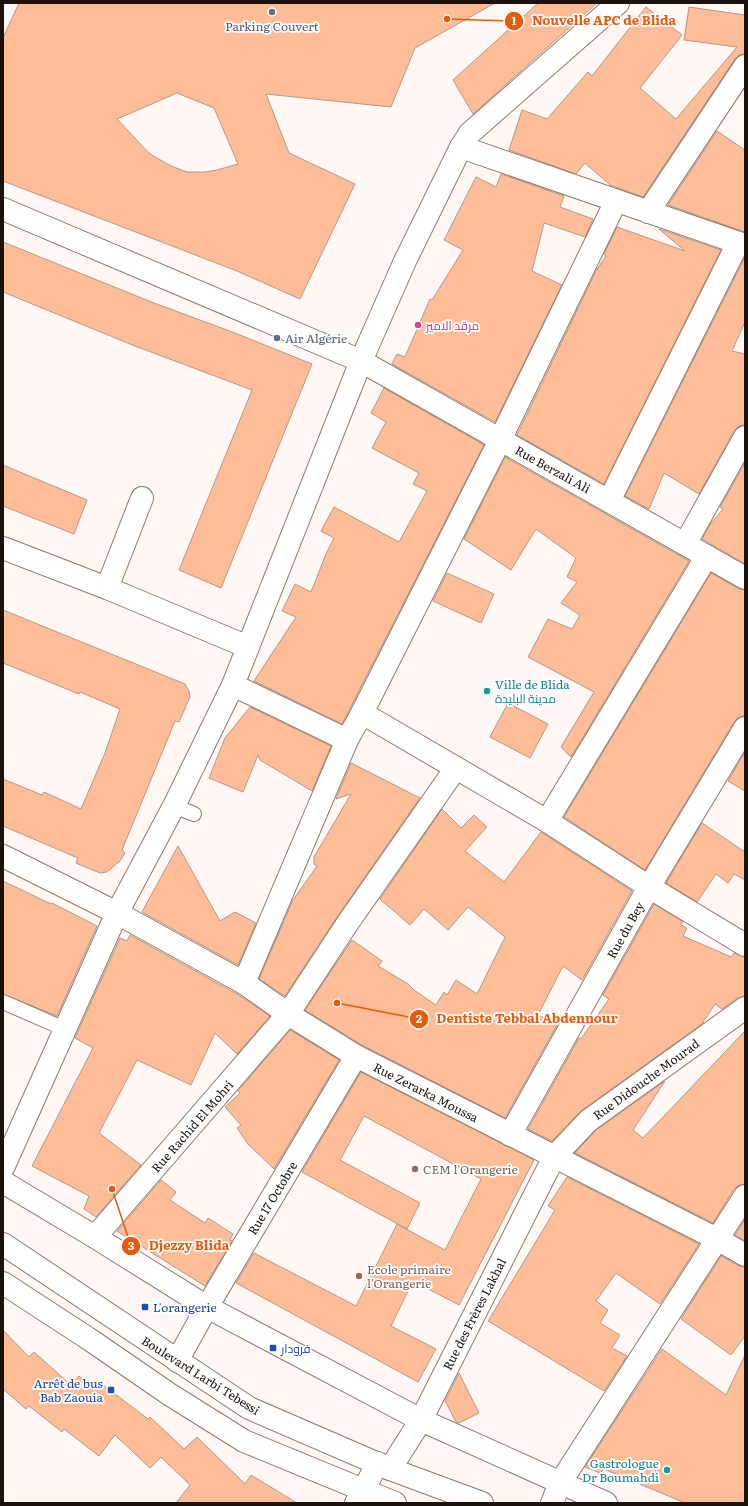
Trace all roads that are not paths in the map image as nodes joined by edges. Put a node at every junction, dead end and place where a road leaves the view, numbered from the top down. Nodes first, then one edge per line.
1 (618, 3) edge
2 (745, 66) edge
3 (461, 147) junction
4 (616, 201) junction
5 (3, 209) edge
6 (648, 212) junction
7 (741, 244) edge
8 (361, 361) junction
9 (745, 437) edge
10 (500, 440) junction
11 (142, 498) dead end
12 (609, 501) junction
13 (685, 544) junction
14 (3, 548) edge
15 (706, 556) junction
16 (745, 578) edge
17 (107, 588) junction
18 (248, 647) junction
19 (233, 685) junction
20 (362, 713) junction
21 (745, 728) edge
22 (347, 740) junction
23 (456, 768) junction
24 (546, 821) junction
25 (3, 856) edge
26 (649, 887) junction
27 (117, 913) junction
28 (745, 945) edge
29 (244, 983) junction
30 (3, 1002) edge
31 (745, 1008) edge
32 (288, 1014) junction
33 (65, 1029) junction
34 (356, 1056) junction
35 (510, 1135) junction
36 (554, 1157) junction
37 (3, 1168) edge
38 (3, 1182) edge
39 (745, 1196) edge
40 (95, 1237) junction
41 (717, 1239) junction
42 (3, 1244) edge
43 (745, 1255) edge
44 (3, 1283) edge
45 (207, 1307) junction
46 (177, 1361) junction
47 (421, 1420) junction
48 (384, 1466) junction
49 (560, 1483) junction
50 (359, 1497) edge
51 (395, 1503) edge
52 (482, 1503) edge
53 (552, 1503) edge
54 (606, 1503) edge

1 - 3 street
2 - 6 street
3 - 4 street
3 - 8 street
4 - 6 street
4 - 10 street
5 - 8 street, Rue Berzali Ali
6 - 7 street
7 - 12 street
8 - 10 street, Rue Berzali Ali
8 - 18 street
9 - 13 street
10 - 12 street, Rue Berzali Ali
10 - 20 street
11 - 17 street
12 - 13 street, Rue Berzali Ali
13 - 15 street, Rue Berzali Ali
14 - 17 street
15 - 16 street, Rue Berzali Ali
15 - 24 street
17 - 18 street
18 - 19 street
19 - 22 street
19 - 27 street
20 - 22 street
20 - 23 street
21 - 26 street, Rue du Bey
22 - 29 street
23 - 24 street
23 - 32 street, Rue Rachid El Mohri
24 - 26 street
25 - 27 street, Rue Zerarka Moussa
26 - 28 street
26 - 35 street, Rue du Bey
27 - 29 street, Rue Zerarka Moussa
27 - 33 street
29 - 32 street, Rue Zerarka Moussa
30 - 33 lane
31 - 36 street, Rue Didouche Mourad
32 - 34 street, Rue Zerarka Moussa
32 - 40 street, Rue Rachid El Mohri
33 - 37 street
34 - 35 street, Rue Zerarka Moussa
34 - 45 street, Rue 17 Octobre
35 - 36 street, Rue Zerarka Moussa
36 - 41 street, Rue Zerarka Moussa
36 - 47 street, Rue des Frères Lakhal
38 - 40 street
39 - 41 street
40 - 45 street
41 - 43 street, Rue Zerarka Moussa
41 - 49 street
42 - 46 street, Boulevard Larbi Tebessi
44 - 50 street
45 - 46 street, Rue 17 Octobre
45 - 47 street
46 - 48 street, Boulevard Larbi Tebessi
47 - 48 street, Rue des Frères Lakhal
47 - 49 street
48 - 50 street, Rue des Frères Lakhal
48 - 52 street, Boulevard Larbi Tebessi
49 - 53 street
49 - 54 street
50 - 51 street

